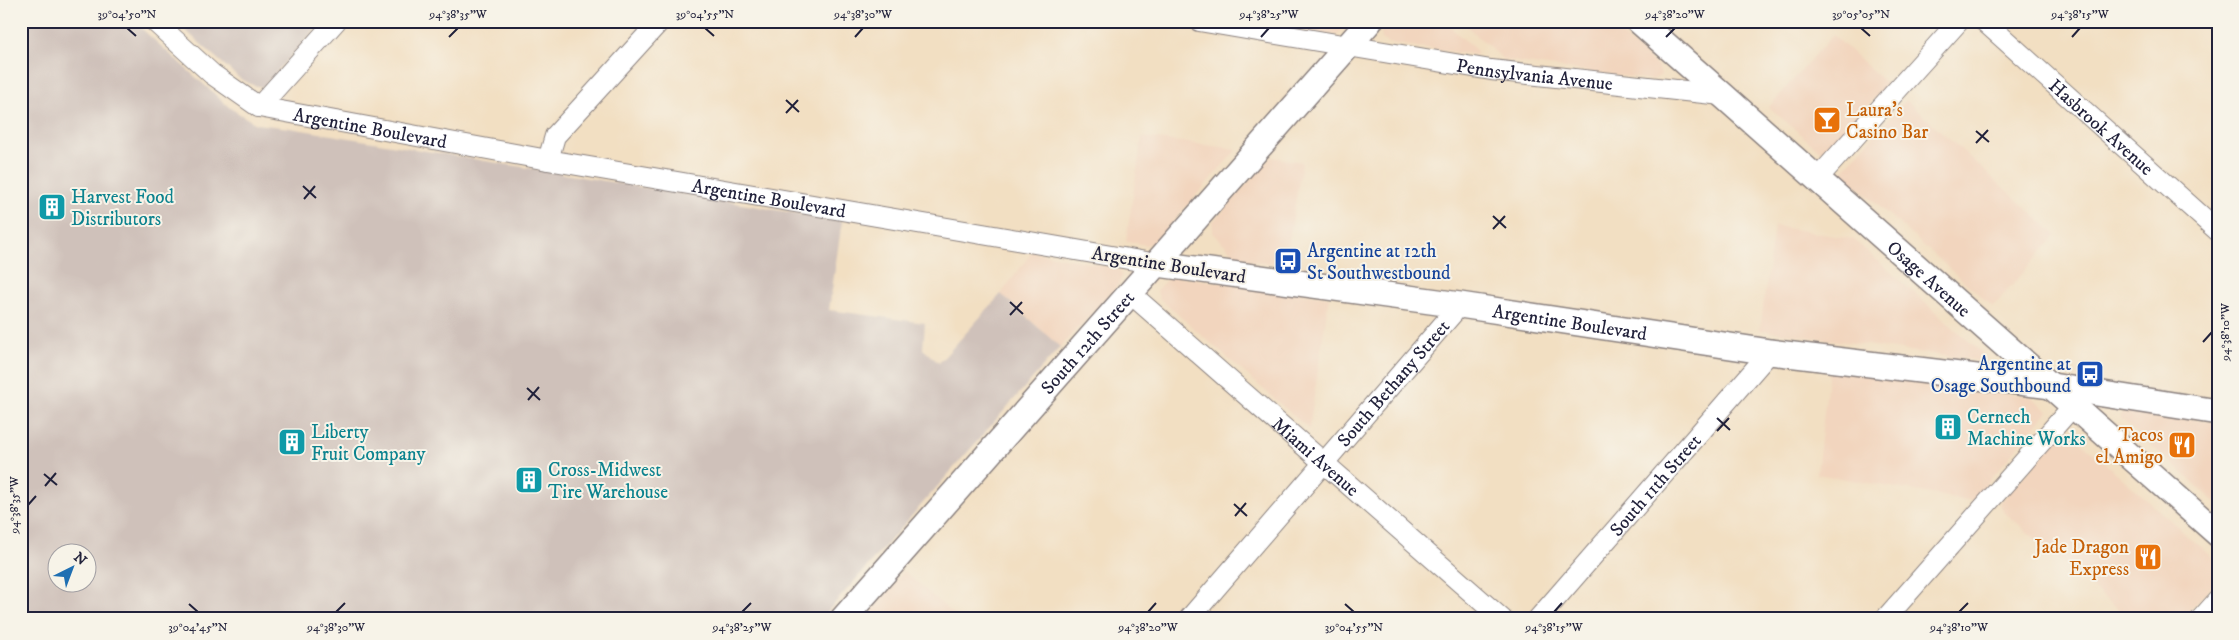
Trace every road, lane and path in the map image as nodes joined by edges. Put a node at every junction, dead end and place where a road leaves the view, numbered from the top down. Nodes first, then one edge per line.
1 (154, 21) edge
2 (336, 21) edge
3 (660, 21) edge
4 (1199, 21) edge
5 (1284, 21) edge
6 (1370, 21) edge
7 (1639, 21) edge
8 (1959, 21) edge
9 (1984, 21) edge
10 (1302, 37) junction
11 (1348, 47) junction
12 (1722, 95) junction
13 (259, 107) junction
14 (548, 160) junction
15 (1817, 179) junction
16 (2218, 231) edge
17 (1158, 264) junction
18 (1131, 294) junction
19 (1460, 305) junction
20 (1770, 352) junction
21 (2052, 386) junction
22 (2073, 406) junction
23 (2218, 412) edge
24 (1324, 462) junction
25 (2218, 534) edge
26 (2218, 600) edge
27 (843, 619) edge
28 (1189, 619) edge
29 (1502, 619) edge
30 (1538, 619) edge
31 (1885, 619) edge
32 (2201, 619) edge

1 - 13 street, Argentine Boulevard
2 - 13 street
3 - 14 street
4 - 10 street
5 - 10 street
6 - 11 street, South 12th Street
7 - 12 street, Osage Avenue
8 - 15 street
9 - 16 street, Hasbrook Avenue
10 - 11 street, Pennsylvania Avenue
11 - 12 street, Pennsylvania Avenue
11 - 17 street, South 12th Street
12 - 15 street, Osage Avenue
13 - 14 street, Argentine Boulevard
14 - 17 street, Argentine Boulevard
15 - 21 street, Osage Avenue
17 - 18 street, South 12th Street
17 - 19 street, Argentine Boulevard
18 - 24 street, Miami Avenue
18 - 27 street, South 12th Street
19 - 20 street, Argentine Boulevard
19 - 24 street, South Bethany Street
20 - 21 street, Argentine Boulevard
20 - 30 street, South 11th Street
21 - 22 street, Osage Avenue
21 - 23 street, Argentine Boulevard
22 - 25 street, Osage Avenue
22 - 31 street
24 - 28 street, South Bethany Street
24 - 29 street, Miami Avenue
26 - 32 street

